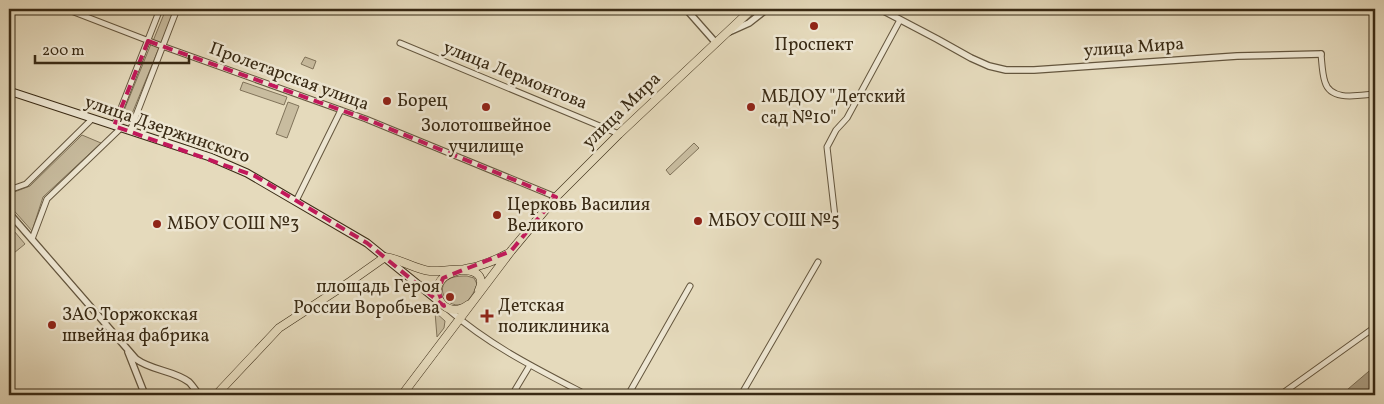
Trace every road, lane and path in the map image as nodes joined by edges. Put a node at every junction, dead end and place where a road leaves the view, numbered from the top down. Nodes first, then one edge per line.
1 (66, 9) edge
2 (160, 9) edge
3 (176, 9) edge
4 (599, 9) edge
5 (620, 9) edge
6 (686, 9) edge
7 (752, 9) edge
8 (767, 9) edge
9 (880, 9) edge
10 (900, 20) junction
11 (725, 34) junction
12 (148, 41) junction
13 (716, 42) junction
14 (400, 43) dead end
15 (162, 46) junction
16 (1321, 54) joint
17 (9, 91) edge
18 (1375, 94) edge
19 (341, 110) junction
20 (92, 119) junction
21 (118, 127) junction
22 (130, 131) junction
23 (619, 134) junction
24 (9, 190) edge
25 (556, 197) junction
26 (296, 201) junction
27 (9, 213) edge
28 (835, 217) dead end
29 (32, 239) junction
30 (511, 251) junction
31 (385, 257) junction
32 (818, 262) dead end
33 (461, 270) junction
34 (690, 286) dead end
35 (474, 299) junction
36 (443, 305) junction
37 (460, 319) junction
38 (1375, 327) edge
39 (127, 348) junction
40 (530, 365) junction
41 (146, 395) edge
42 (199, 395) edge
43 (216, 395) edge
44 (402, 395) edge
45 (512, 395) edge
46 (586, 395) edge
47 (628, 395) edge
48 (741, 395) edge
49 (1280, 395) edge

1 - 12 street, Пролетарская улица
2 - 12 street
3 - 15 street
4 - 5 street
6 - 13 street
7 - 11 main road
8 - 11 street, улица Мира
9 - 10 street, улица Мира
10 - 16 street, улица Мира
10 - 28 street
11 - 13 main road, улица Мира
12 - 15 street, Пролетарская улица
12 - 21 street
13 - 23 main road, улица Мира
14 - 23 street, улица Лермонтова
15 - 19 street, Пролетарская улица
15 - 22 street
16 - 18 street, улица Мира
17 - 20 main road, улица Дзержинского
19 - 25 street, Пролетарская улица
19 - 26 street
20 - 21 main road, улица Дзержинского
20 - 24 street
21 - 22 main road, улица Дзержинского
21 - 29 street
22 - 26 main road, улица Дзержинского
23 - 25 main road, улица Мира
25 - 30 main road, улица Мира
26 - 31 main road, улица Дзержинского
27 - 29 street
29 - 39 street
30 - 33 main road, улица Мира
30 - 35 main road, улица Мира
31 - 33 main road
31 - 36 main road, улица Дзержинского
31 - 43 main road
32 - 48 street
33 - 35 main road
33 - 36 main road
34 - 47 street
35 - 36 main road
35 - 37 main road, улица Мира
36 - 37 street
37 - 40 street
37 - 44 main road, улица Мира
38 - 49 street
39 - 41 street
39 - 42 street
40 - 45 street
40 - 46 street

